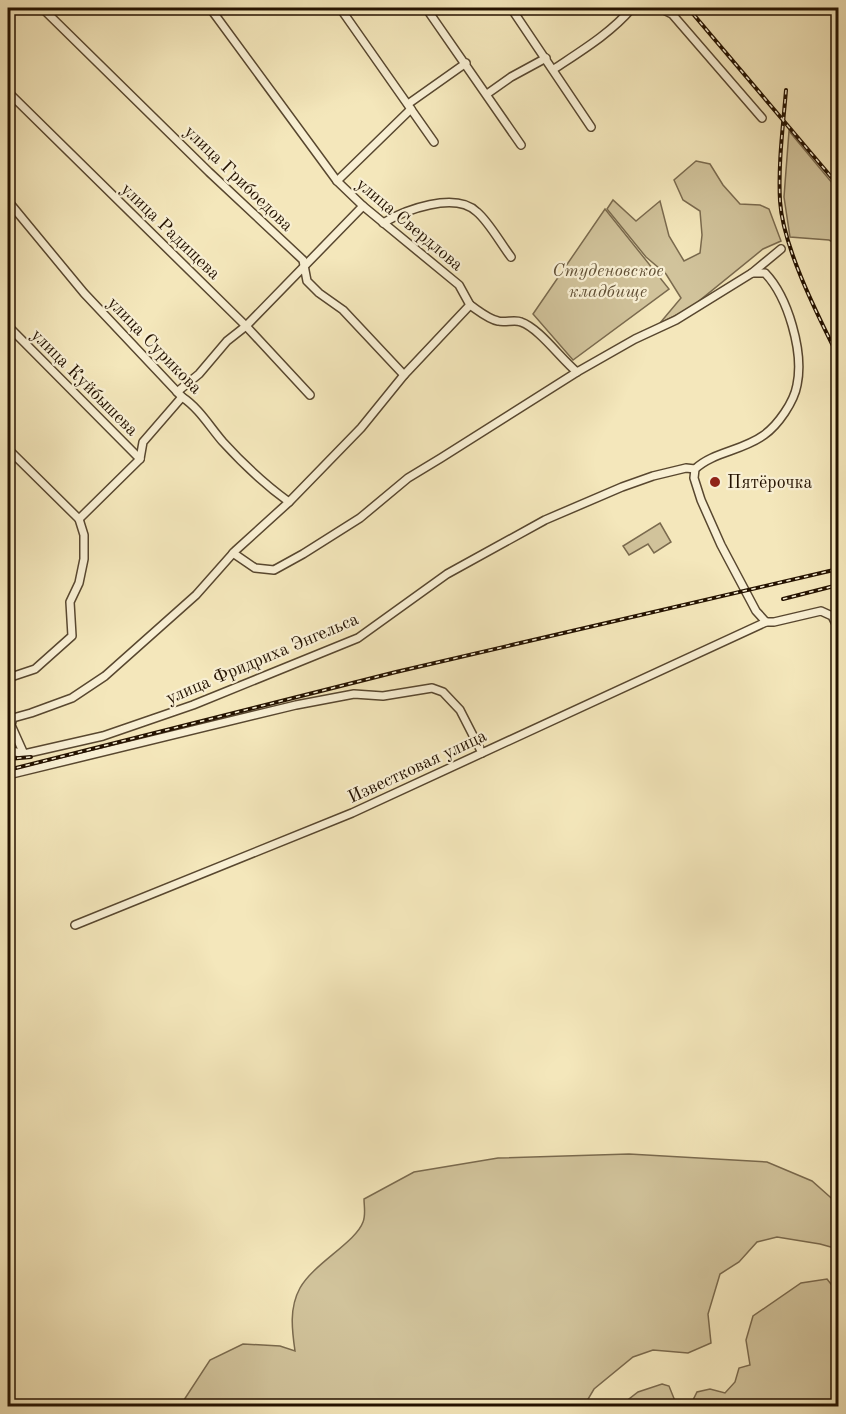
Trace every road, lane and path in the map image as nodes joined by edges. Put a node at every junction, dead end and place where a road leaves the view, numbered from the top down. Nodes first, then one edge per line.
1 (42, 8) edge
2 (210, 8) edge
3 (340, 8) edge
4 (426, 8) edge
5 (511, 8) edge
6 (632, 8) edge
7 (660, 8) edge
8 (546, 58) junction
9 (466, 63) junction
10 (554, 69) junction
11 (8, 92) edge
12 (488, 94) junction
13 (410, 106) junction
14 (762, 118) dead end
15 (591, 127) dead end
16 (434, 142) dead end
17 (521, 145) dead end
18 (337, 180) junction
19 (8, 201) edge
20 (363, 207) junction
21 (383, 223) junction
22 (781, 249) dead end
23 (511, 257) dead end
24 (304, 267) junction
25 (752, 273) junction
26 (470, 305) junction
27 (8, 326) edge
28 (246, 326) junction
29 (577, 372) junction
30 (404, 375) junction
31 (180, 395) junction
32 (310, 395) dead end
33 (8, 449) edge
34 (140, 459) junction
35 (695, 469) junction
36 (289, 502) junction
37 (79, 519) junction
38 (233, 553) junction
39 (766, 622) junction
40 (838, 628) edge
41 (8, 678) edge
42 (8, 750) edge
43 (482, 753) junction
44 (24, 754) junction
45 (8, 775) edge
46 (75, 926) dead end

1 - 24 street, улица Грибоедова
2 - 18 street, улица Свердлова
3 - 13 street
4 - 9 street
5 - 8 street
6 - 10 street
7 - 14 street
8 - 10 street
8 - 12 street
9 - 12 street
9 - 13 street
10 - 15 street
11 - 28 street, улица Радищева
12 - 17 street
13 - 16 street
13 - 18 street
18 - 20 street, улица Свердлова
19 - 31 street, улица Сурикова
20 - 21 street, улица Свердлова
20 - 24 street
21 - 23 street
21 - 26 street, улица Свердлова
22 - 25 street
24 - 28 street
24 - 30 street, улица Грибоедова
25 - 29 street
25 - 35 street, улица Фридриха Энгельса
26 - 29 street
26 - 30 street
27 - 34 street, улица Куйбышева
28 - 31 street
28 - 32 street, улица Радищева
29 - 38 street
30 - 36 street
31 - 34 street
31 - 36 street, улица Сурикова
33 - 37 street
34 - 37 street
35 - 39 street
35 - 44 street, улица Фридриха Энгельса
36 - 38 street
37 - 41 street
38 - 44 street
39 - 40 street
39 - 43 street, Известковая улица
42 - 44 street
43 - 45 street
43 - 46 street, Известковая улица

